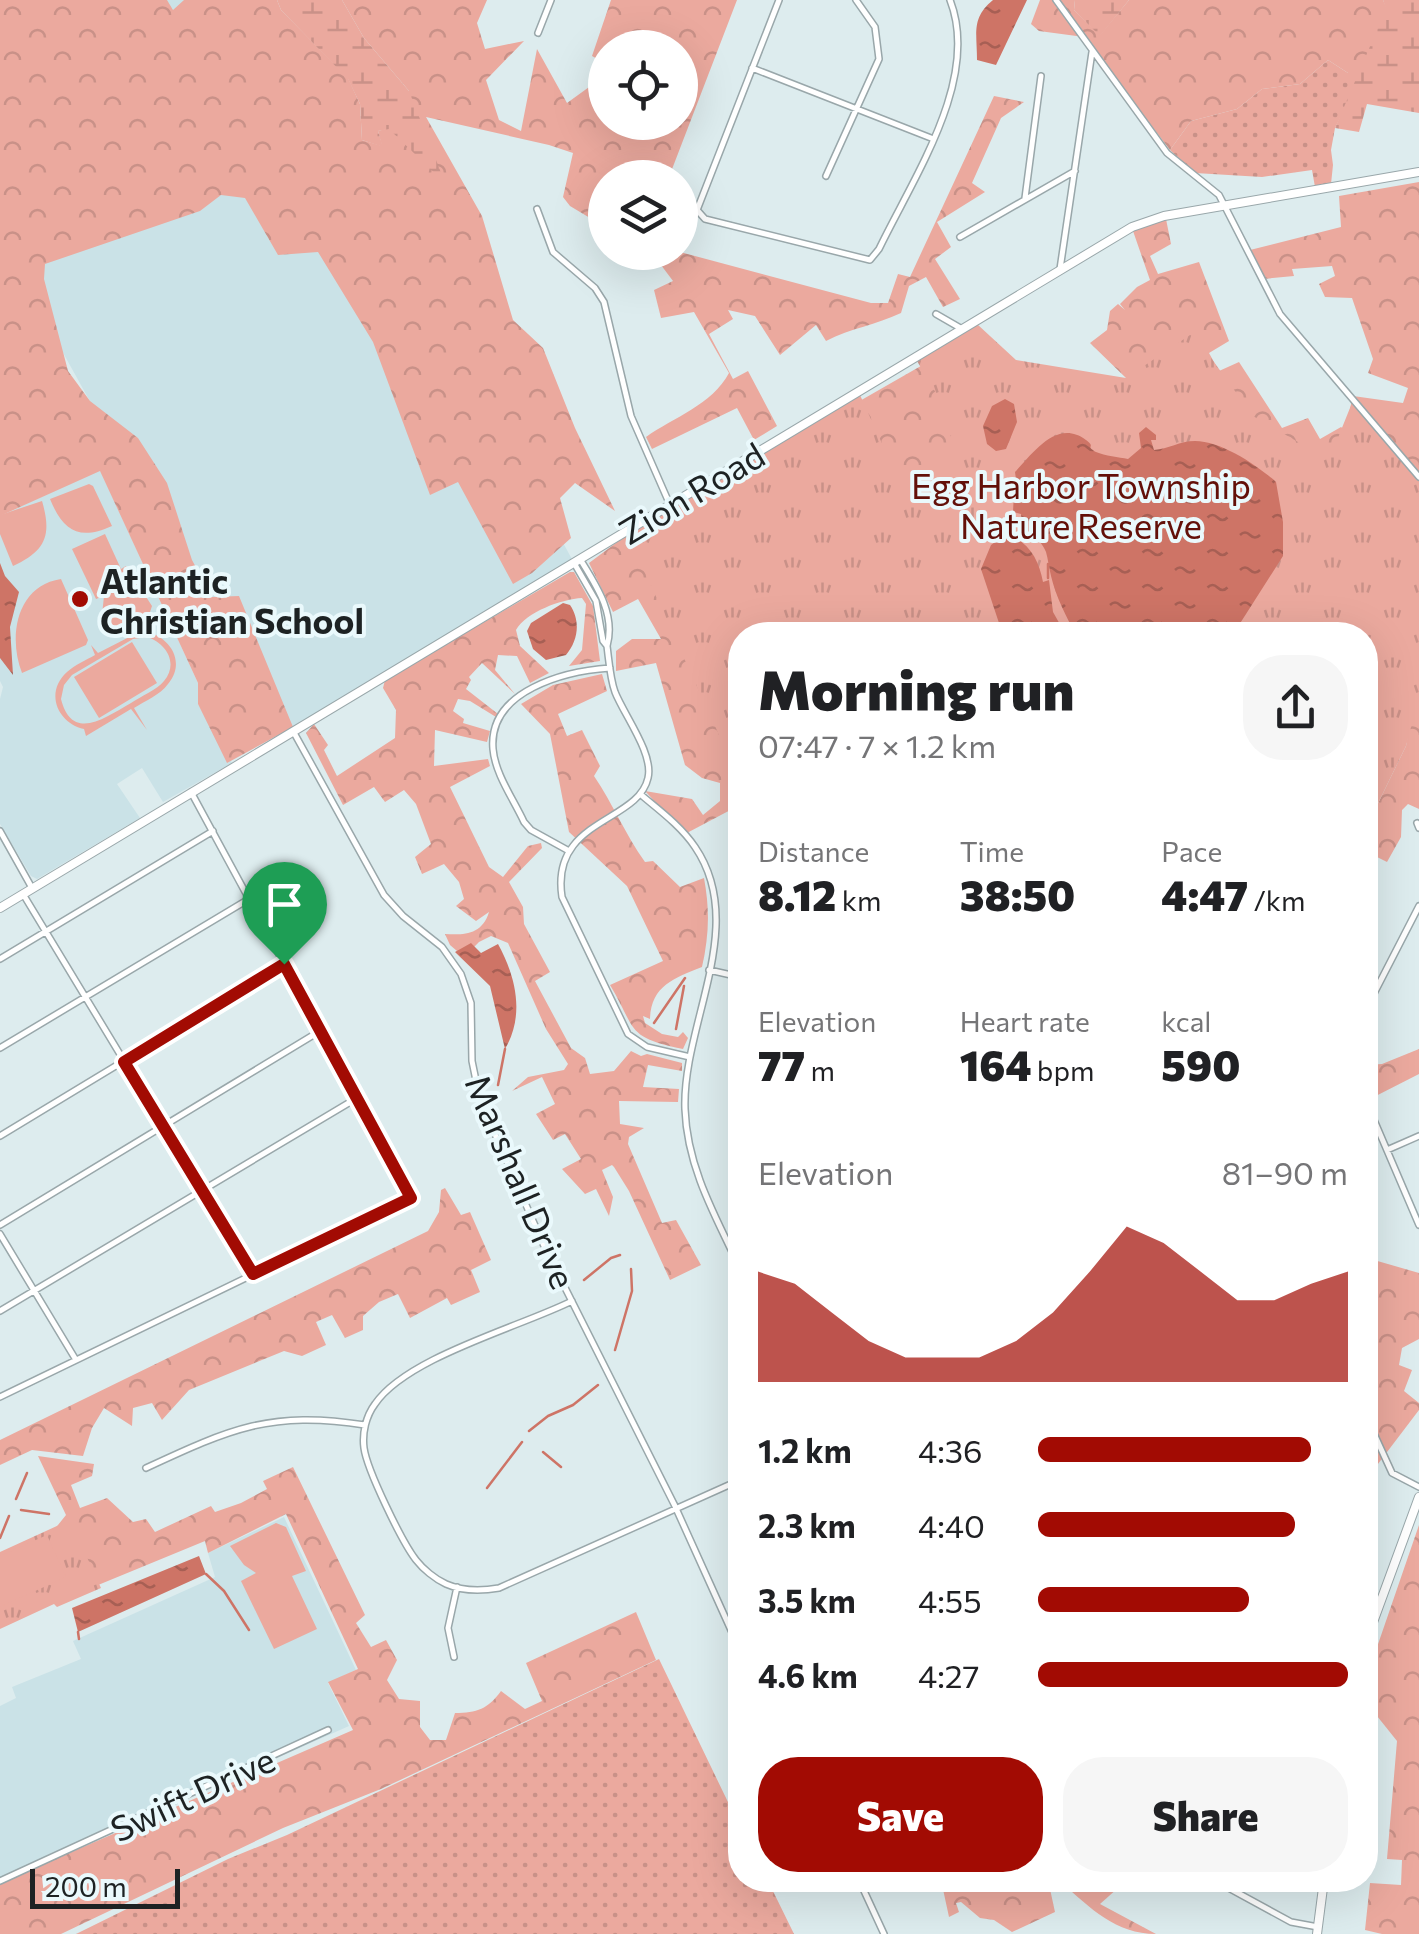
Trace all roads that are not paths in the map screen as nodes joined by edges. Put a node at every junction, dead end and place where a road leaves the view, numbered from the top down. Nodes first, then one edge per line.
1 (551, 0) edge
2 (778, 0) edge
3 (856, 0) edge
4 (950, 0) edge
5 (1056, 0) edge
6 (538, 33) dead end
7 (1092, 49) junction
8 (752, 68) junction
9 (1041, 76) dead end
10 (858, 109) junction
11 (932, 138) junction
12 (1075, 171) junction
13 (1419, 172) edge
14 (826, 176) dead end
15 (1026, 198) junction
16 (1226, 205) junction
17 (537, 209) dead end
18 (960, 238) dead end
19 (1060, 271) junction
20 (936, 314) dead end
21 (962, 329) junction
22 (1419, 477) edge
23 (670, 504) junction
24 (577, 561) junction
25 (610, 668) junction
26 (293, 731) junction
27 (191, 792) junction
28 (640, 794) junction
29 (0, 831) edge
30 (213, 831) junction
31 (569, 851) junction
32 (32, 888) junction
33 (23, 894) junction
34 (249, 899) junction
35 (1419, 906) edge
36 (0, 908) edge
37 (46, 932) junction
38 (0, 959) edge
39 (284, 964) junction
40 (708, 970) junction
41 (728, 975) edge
42 (1378, 986) edge
43 (85, 997) junction
44 (320, 1030) junction
45 (0, 1048) edge
46 (690, 1056) junction
47 (124, 1062) junction
48 (357, 1098) junction
49 (164, 1126) junction
50 (1378, 1129) edge
51 (0, 1136) edge
52 (1419, 1136) edge
53 (1387, 1150) junction
54 (203, 1192) junction
55 (0, 1224) edge
56 (1419, 1226) edge
57 (0, 1234) edge
58 (728, 1242) edge
59 (253, 1274) junction
60 (33, 1292) junction
61 (572, 1301) junction
62 (0, 1312) edge
63 (76, 1360) junction
64 (0, 1397) edge
65 (365, 1425) junction
66 (1378, 1442) edge
67 (146, 1468) dead end
68 (728, 1486) edge
69 (1419, 1486) edge
70 (1419, 1497) edge
71 (676, 1510) junction
72 (457, 1588) junction
73 (1378, 1609) edge
74 (728, 1624) edge
75 (454, 1657) dead end
76 (328, 1730) dead end
77 (0, 1881) edge
78 (865, 1892) edge
79 (1236, 1892) edge
80 (1323, 1892) edge
81 (1318, 1930) edge
82 (884, 1934) edge

1 - 6 street
2 - 8 street
3 - 10 street
4 - 11 street
5 - 7 street
7 - 12 street
7 - 16 street
8 - 10 street
8 - 11 street
9 - 15 street
10 - 11 street
10 - 14 street
12 - 15 street
12 - 19 street
13 - 16 street, Zion Road
15 - 18 street
16 - 19 street, Zion Road
16 - 22 street
17 - 23 street
19 - 21 street, Zion Road
20 - 21 street
21 - 23 street, Zion Road
23 - 24 street, Zion Road
24 - 25 street
24 - 26 street, Zion Road
25 - 28 street
25 - 31 street
26 - 27 street, Zion Road
26 - 61 street, Marshall Drive
27 - 30 street
27 - 32 street, Zion Road
28 - 31 street
28 - 40 street
29 - 32 street
30 - 34 street
30 - 37 street
31 - 46 street
32 - 33 street, Zion Road
33 - 36 street, Zion Road
33 - 37 street
34 - 39 street
34 - 43 street
35 - 42 street
37 - 38 street
37 - 43 street
39 - 44 street
39 - 47 street
40 - 41 street
40 - 46 street
43 - 45 street
43 - 47 street
44 - 48 street
44 - 49 street
46 - 58 street
47 - 49 street
47 - 51 street
48 - 54 street
48 - 59 street
49 - 54 street
49 - 55 street
50 - 53 street
52 - 53 street
53 - 56 street
54 - 59 street
54 - 60 street
57 - 60 street
59 - 63 street
60 - 62 street
60 - 63 street
61 - 65 street
61 - 71 street, Marshall Drive
63 - 64 street
65 - 67 street
65 - 72 street
66 - 69 street
68 - 71 street
70 - 73 street
71 - 72 street
71 - 74 street, Marshall Drive
72 - 75 street
76 - 77 street, Swift Drive
78 - 82 street
79 - 81 street
80 - 81 street

